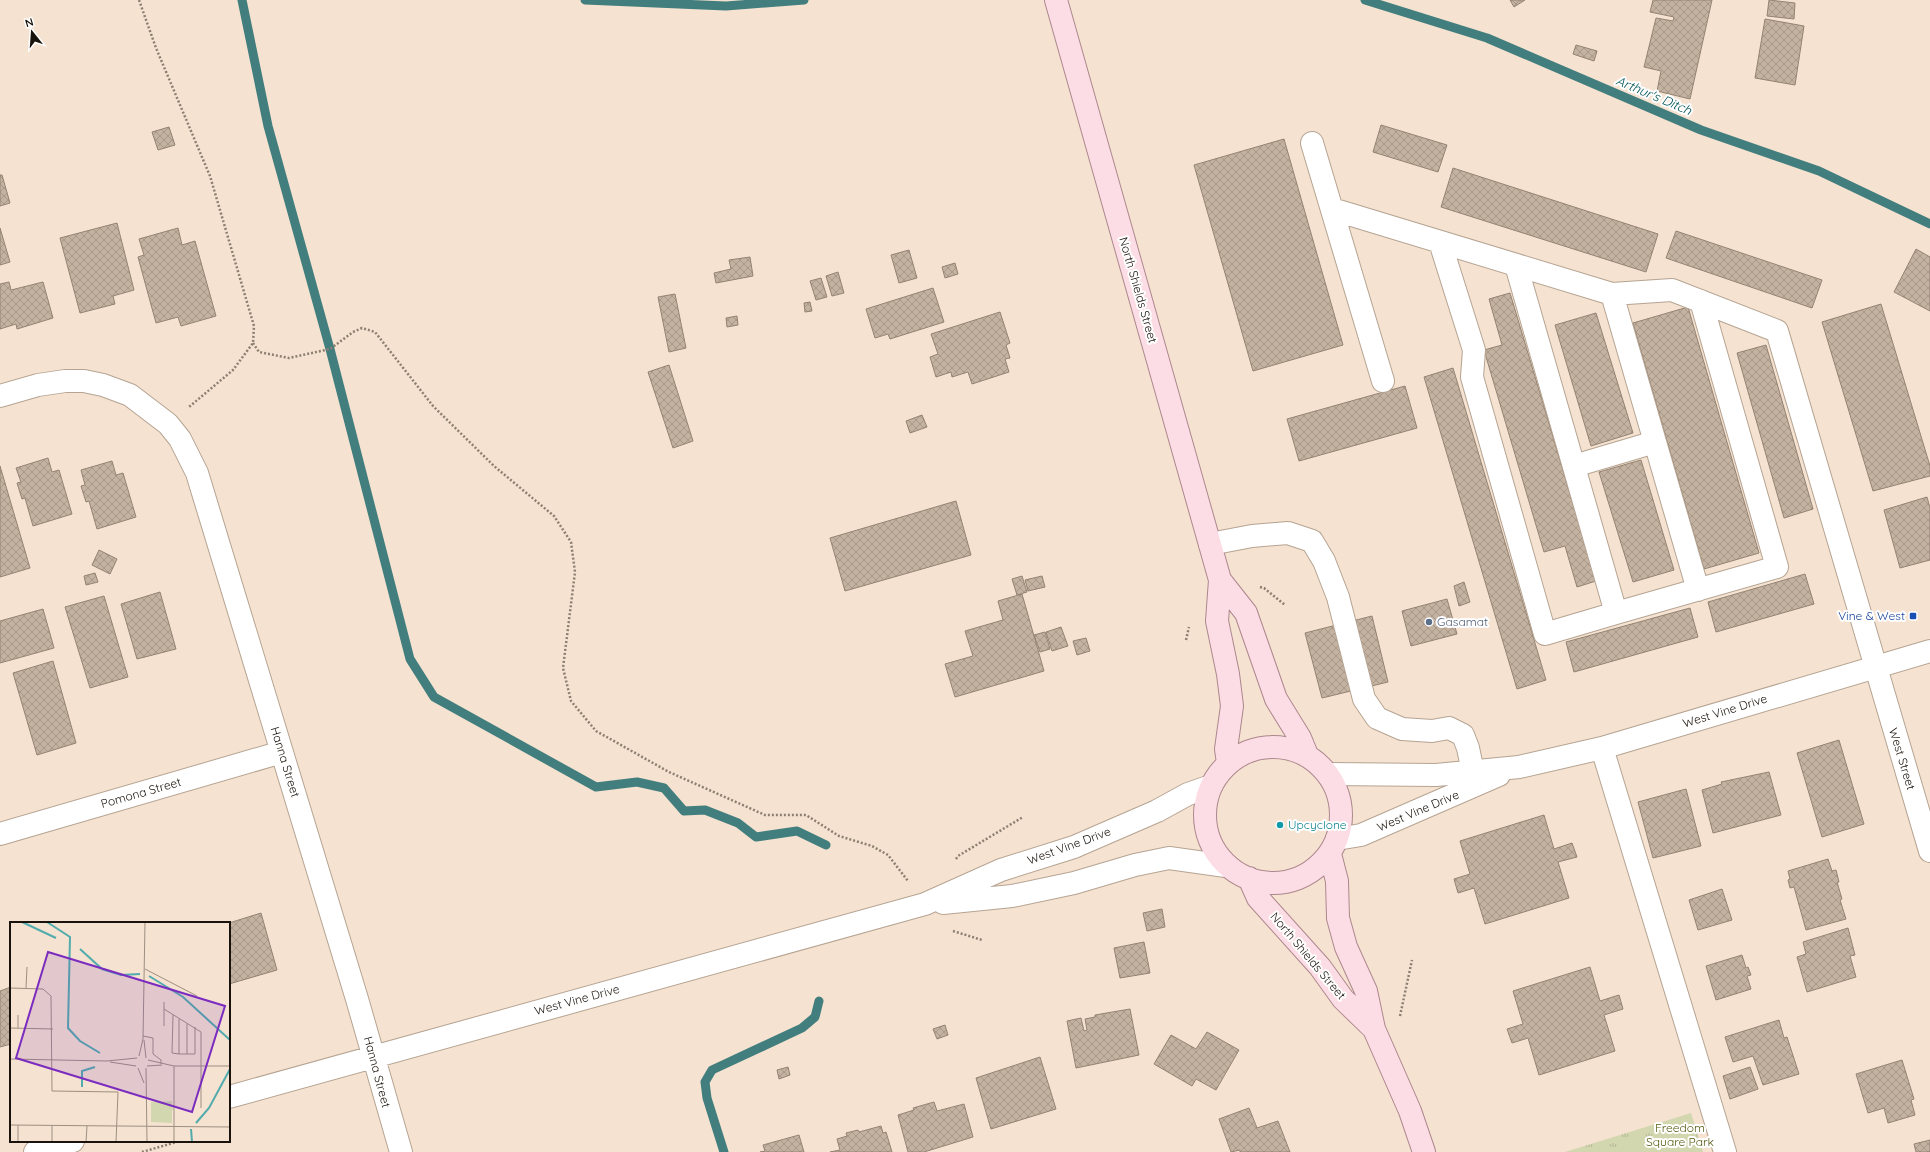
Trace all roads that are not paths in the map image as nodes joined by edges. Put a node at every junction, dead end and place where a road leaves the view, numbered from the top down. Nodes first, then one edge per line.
1 (1056, 0) edge
2 (1312, 143) dead end
3 (1332, 209) junction
4 (1440, 242) junction
5 (1516, 265) junction
6 (1612, 294) junction
7 (1701, 301) junction
8 (1383, 381) dead end
9 (0, 396) edge
10 (1655, 442) junction
11 (1574, 466) junction
12 (1210, 544) junction
13 (1220, 580) junction
14 (1698, 590) junction
15 (1616, 613) junction
16 (1930, 650) edge
17 (1874, 666) junction
18 (1602, 748) junction
19 (282, 752) junction
20 (1307, 755) junction
21 (1228, 763) junction
22 (1519, 767) junction
23 (1473, 772) junction
24 (1328, 774) junction
25 (1211, 786) junction
26 (0, 834) edge
27 (1333, 847) junction
28 (1930, 851) edge
29 (1226, 866) junction
30 (1249, 878) junction
31 (926, 904) junction
32 (1378, 1037) junction
33 (374, 1056) junction
34 (230, 1097) edge
35 (70, 1142) edge
36 (35, 1152) edge
37 (401, 1152) edge
38 (1424, 1152) edge
39 (1726, 1152) edge

1 - 12 main road, North Shields Street
2 - 3 street
3 - 4 street
3 - 8 street
4 - 5 street
4 - 15 street
5 - 6 street
5 - 11 street
6 - 7 street
6 - 10 street
7 - 14 street
7 - 17 street, West Street
9 - 19 street, Hanna Street
10 - 11 street
10 - 14 street
11 - 15 street
12 - 13 main road, North Shields Street
12 - 23 street
13 - 20 main road, North Shields Street
13 - 21 main road, North Shields Street
14 - 15 street
16 - 17 street, West Vine Drive
17 - 18 street, West Vine Drive
17 - 28 street, West Street
18 - 22 street, West Vine Drive
18 - 39 street
19 - 26 street, Pomona Street
19 - 33 street, Hanna Street
20 - 21 main road
20 - 24 main road
21 - 25 main road
22 - 23 street, West Vine Drive
22 - 27 street, West Vine Drive
23 - 24 street, West Vine Drive
24 - 27 main road
25 - 29 main road
25 - 31 street, West Vine Drive
27 - 30 main road
27 - 32 main road, North Shields Street
29 - 30 main road
29 - 31 street, West Vine Drive
30 - 32 main road, North Shields Street
31 - 33 street, West Vine Drive
32 - 38 main road, North Shields Street
33 - 34 street, West Vine Drive
33 - 37 street, Hanna Street
35 - 36 street

